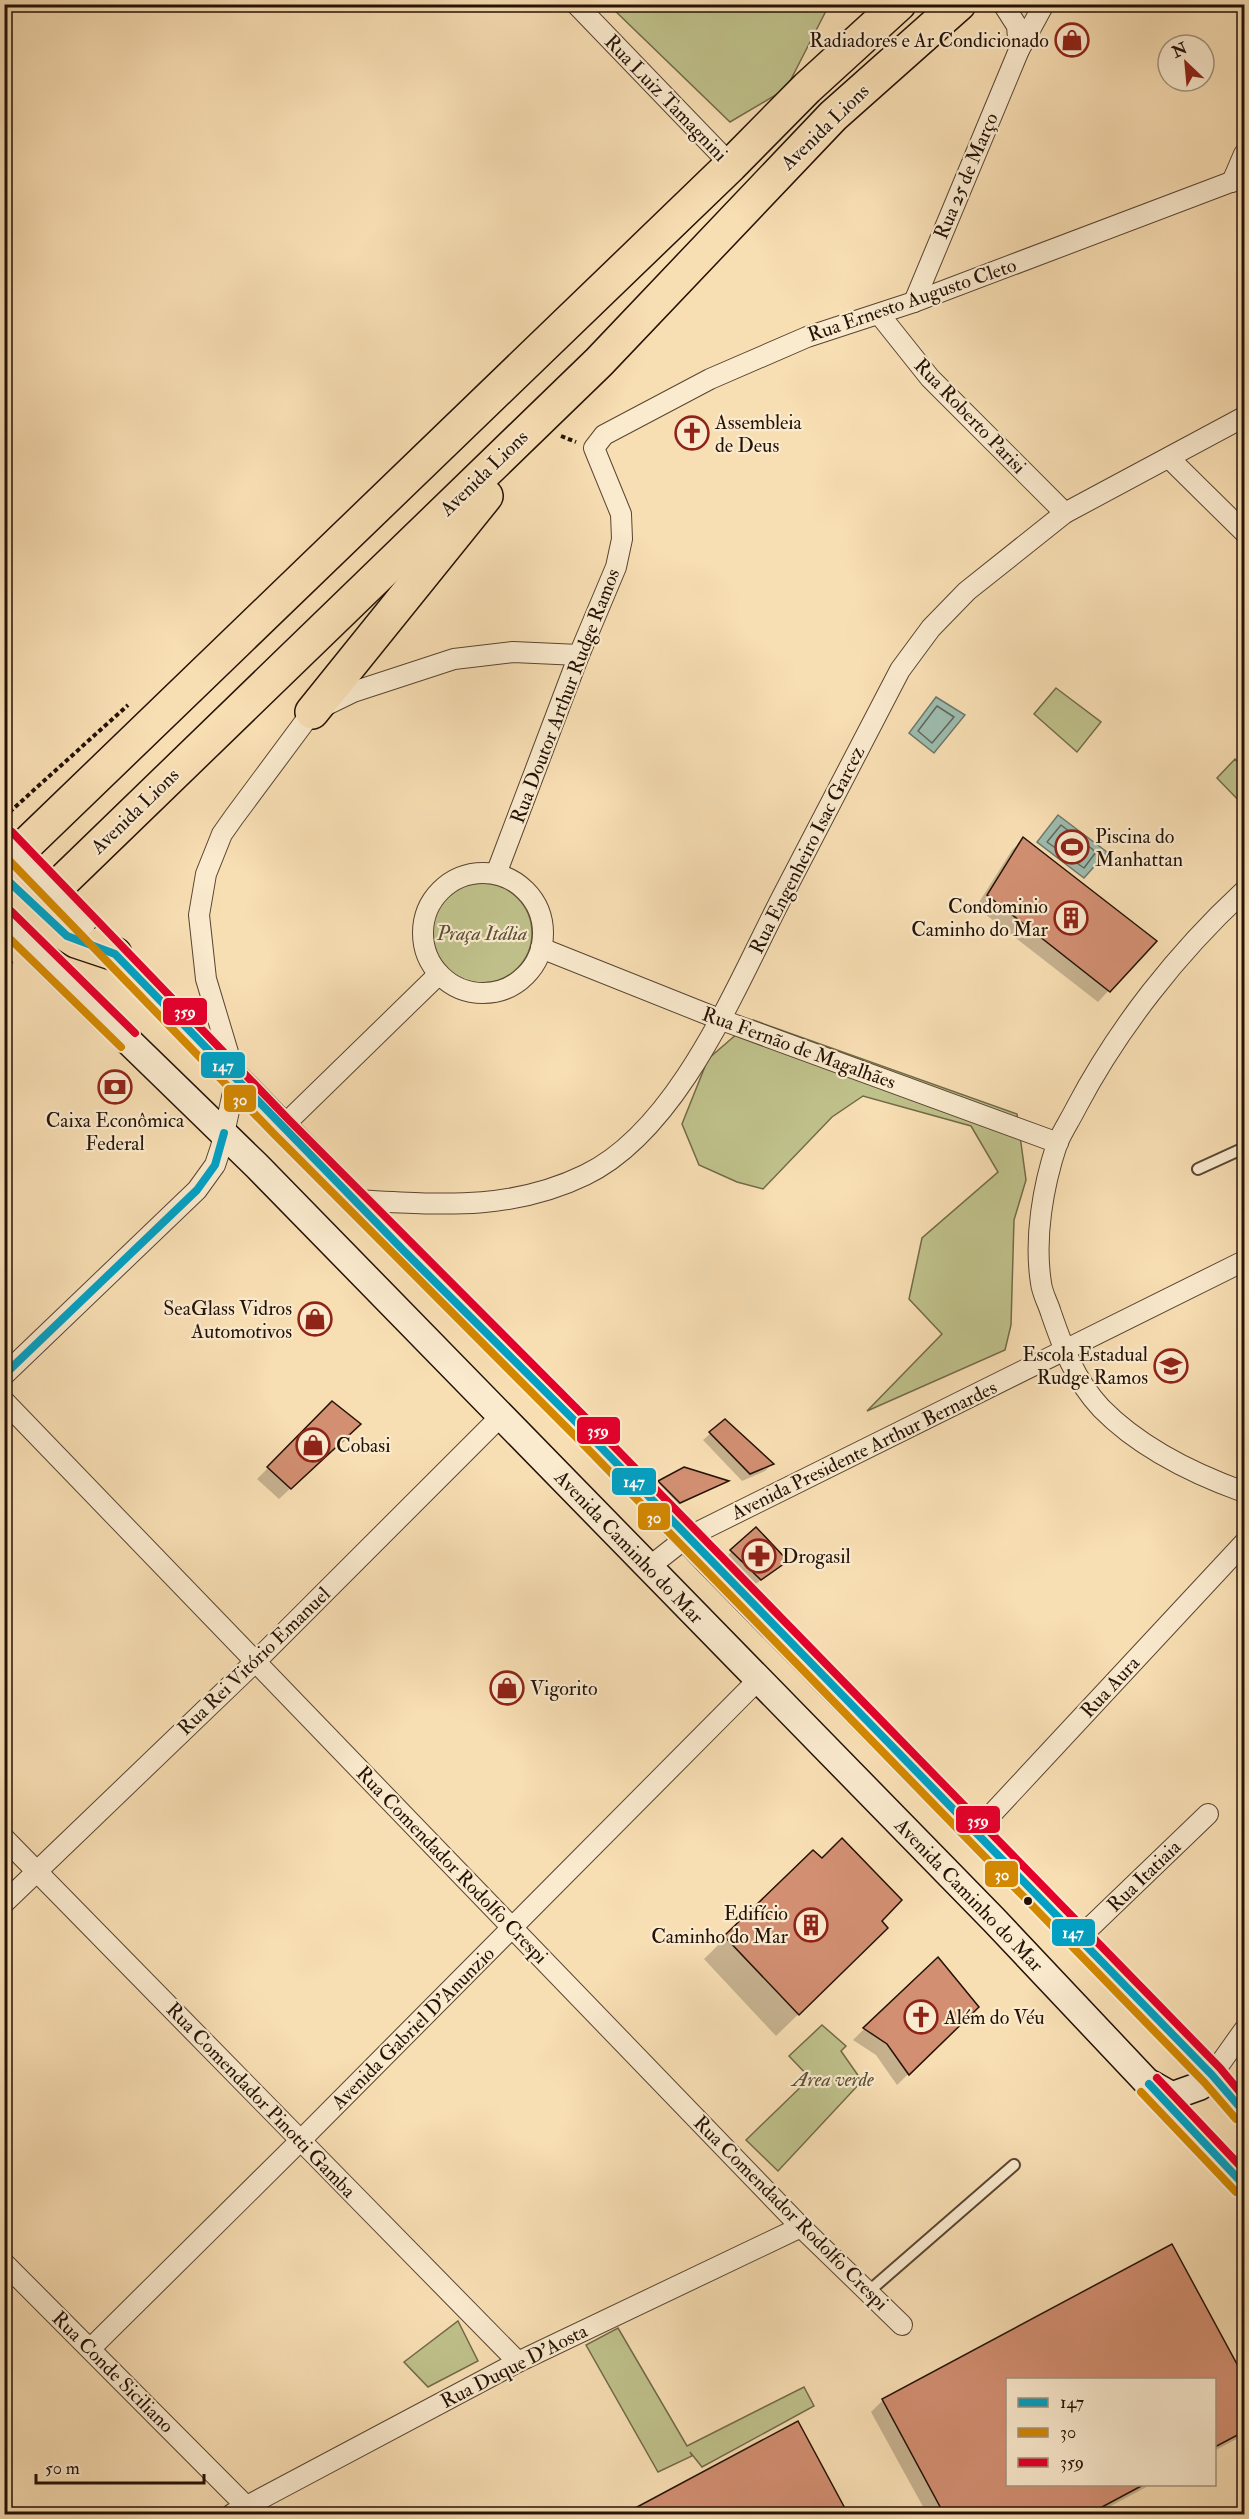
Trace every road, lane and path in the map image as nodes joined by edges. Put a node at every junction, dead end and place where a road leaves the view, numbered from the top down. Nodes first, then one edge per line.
1 (576, 4) edge
2 (899, 4) edge
3 (959, 4) edge
4 (1003, 4) edge
5 (1044, 4) edge
6 (1019, 50) junction
7 (1245, 154) edge
8 (731, 165) junction
9 (1238, 180) edge
10 (914, 302) junction
11 (879, 314) junction
12 (599, 362) junction
13 (1245, 417) edge
14 (543, 429) junction
15 (594, 448) junction
16 (1169, 458) junction
17 (1065, 513) junction
18 (1245, 532) edge
19 (579, 655) junction
20 (312, 712) junction
21 (6, 849) edge
22 (496, 874) junction
23 (4, 877) edge
24 (1245, 891) edge
25 (4, 918) edge
26 (70, 924) junction
27 (4, 938) edge
28 (541, 948) junction
29 (115, 954) joint
30 (439, 974) junction
31 (719, 1019) junction
32 (236, 1079) junction
33 (282, 1127) junction
34 (225, 1133) junction
35 (1058, 1143) junction
36 (1245, 1148) edge
37 (1198, 1169) dead end
38 (354, 1200) junction
39 (1245, 1260) edge
40 (1064, 1351) junction
41 (4, 1375) edge
42 (4, 1401) edge
43 (501, 1416) junction
44 (1245, 1492) edge
45 (686, 1538) junction
46 (1245, 1543) edge
47 (649, 1567) junction
48 (255, 1662) junction
49 (759, 1679) junction
50 (1208, 1814) dead end
51 (975, 1832) junction
52 (4, 1838) edge
53 (37, 1872) junction
54 (4, 1903) edge
55 (513, 1928) junction
56 (1079, 1938) junction
57 (1245, 2030) edge
58 (1212, 2074) junction
59 (1143, 2079) junction
60 (1245, 2112) edge
61 (301, 2140) junction
62 (1014, 2165) dead end
63 (1245, 2185) edge
64 (801, 2227) junction
65 (4, 2264) edge
66 (868, 2292) junction
67 (902, 2325) dead end
68 (91, 2348) junction
69 (518, 2362) junction
70 (239, 2511) edge

1 - 8 street, Rua Luiz Tamagnini
2 - 8 highway, Avenida Lions
3 - 12 highway, Avenida Lions
4 - 6 street
5 - 6 street, Rua 25 de Março
6 - 10 street, Rua 25 de Março
7 - 9 street
8 - 21 highway, Avenida Lions
9 - 10 street, Rua Ernesto Augusto Cleto
10 - 11 street, Rua Ernesto Augusto Cleto
11 - 15 street, Rua Ernesto Augusto Cleto
11 - 17 street, Rua Roberto Parisi
12 - 14 highway
12 - 27 highway, Avenida Lions
13 - 16 street, Rua Engenheiro Isac Garcez
14 - 15 path
14 - 20 highway
15 - 19 street, Rua Doutor Arthur Rudge Ramos
16 - 17 street, Rua Engenheiro Isac Garcez
16 - 18 street
17 - 31 street, Rua Engenheiro Isac Garcez
19 - 20 street
19 - 22 street, Rua Doutor Arthur Rudge Ramos
20 - 32 street
21 - 26 main road, bridge
22 - 28 street
22 - 30 street
23 - 26 highway, bridge
24 - 35 street
25 - 34 main road, Avenida Caminho do Mar, bridge
26 - 29 highway
28 - 30 street
28 - 31 street, Rua Fernão de Magalhães
29 - 32 main road
30 - 33 street
31 - 35 street, Rua Fernão de Magalhães
31 - 38 street, Rua Engenheiro Isac Garcez
32 - 33 main road
32 - 34 street
33 - 38 main road
34 - 41 street
34 - 43 main road, Avenida Caminho do Mar
35 - 40 street
36 - 37 lane
38 - 45 main road
39 - 40 street, Avenida Presidente Arthur Bernardes
40 - 44 street
40 - 45 street, Avenida Presidente Arthur Bernardes
42 - 48 street, Rua Comendador Rodolfo Crespi
43 - 47 main road, Avenida Caminho do Mar
43 - 48 street, Rua Rei Vitório Emanuel
45 - 47 street, Avenida Presidente Arthur Bernardes
45 - 51 main road
46 - 51 street, Rua Aura
47 - 49 main road, Avenida Caminho do Mar
48 - 53 street, Rua Rei Vitório Emanuel
48 - 55 street, Rua Comendador Rodolfo Crespi
49 - 55 street, Avenida Gabriel D'Anunzio
49 - 59 main road, Avenida Caminho do Mar
50 - 56 street, Rua Itatiaia
51 - 56 main road
52 - 53 street, Rua Comendador Pinotti Gamba
53 - 54 street, Rua Rei Vitório Emanuel
53 - 61 street, Rua Comendador Pinotti Gamba
55 - 61 street, Avenida Gabriel D'Anunzio
55 - 64 street, Rua Comendador Rodolfo Crespi
56 - 58 main road
57 - 58 street
58 - 59 main road
58 - 60 main road
59 - 63 main road, Avenida Caminho do Mar
61 - 68 street, Avenida Gabriel D'Anunzio
61 - 69 street, Rua Comendador Pinotti Gamba
62 - 66 lane
64 - 66 street, Rua Comendador Rodolfo Crespi
64 - 69 street, Rua Duque D'Aosta
65 - 68 street, Rua Conde Siciliano
66 - 67 street, Rua Comendador Rodolfo Crespi
68 - 70 street, Rua Conde Siciliano
69 - 70 street, Rua Duque D'Aosta

